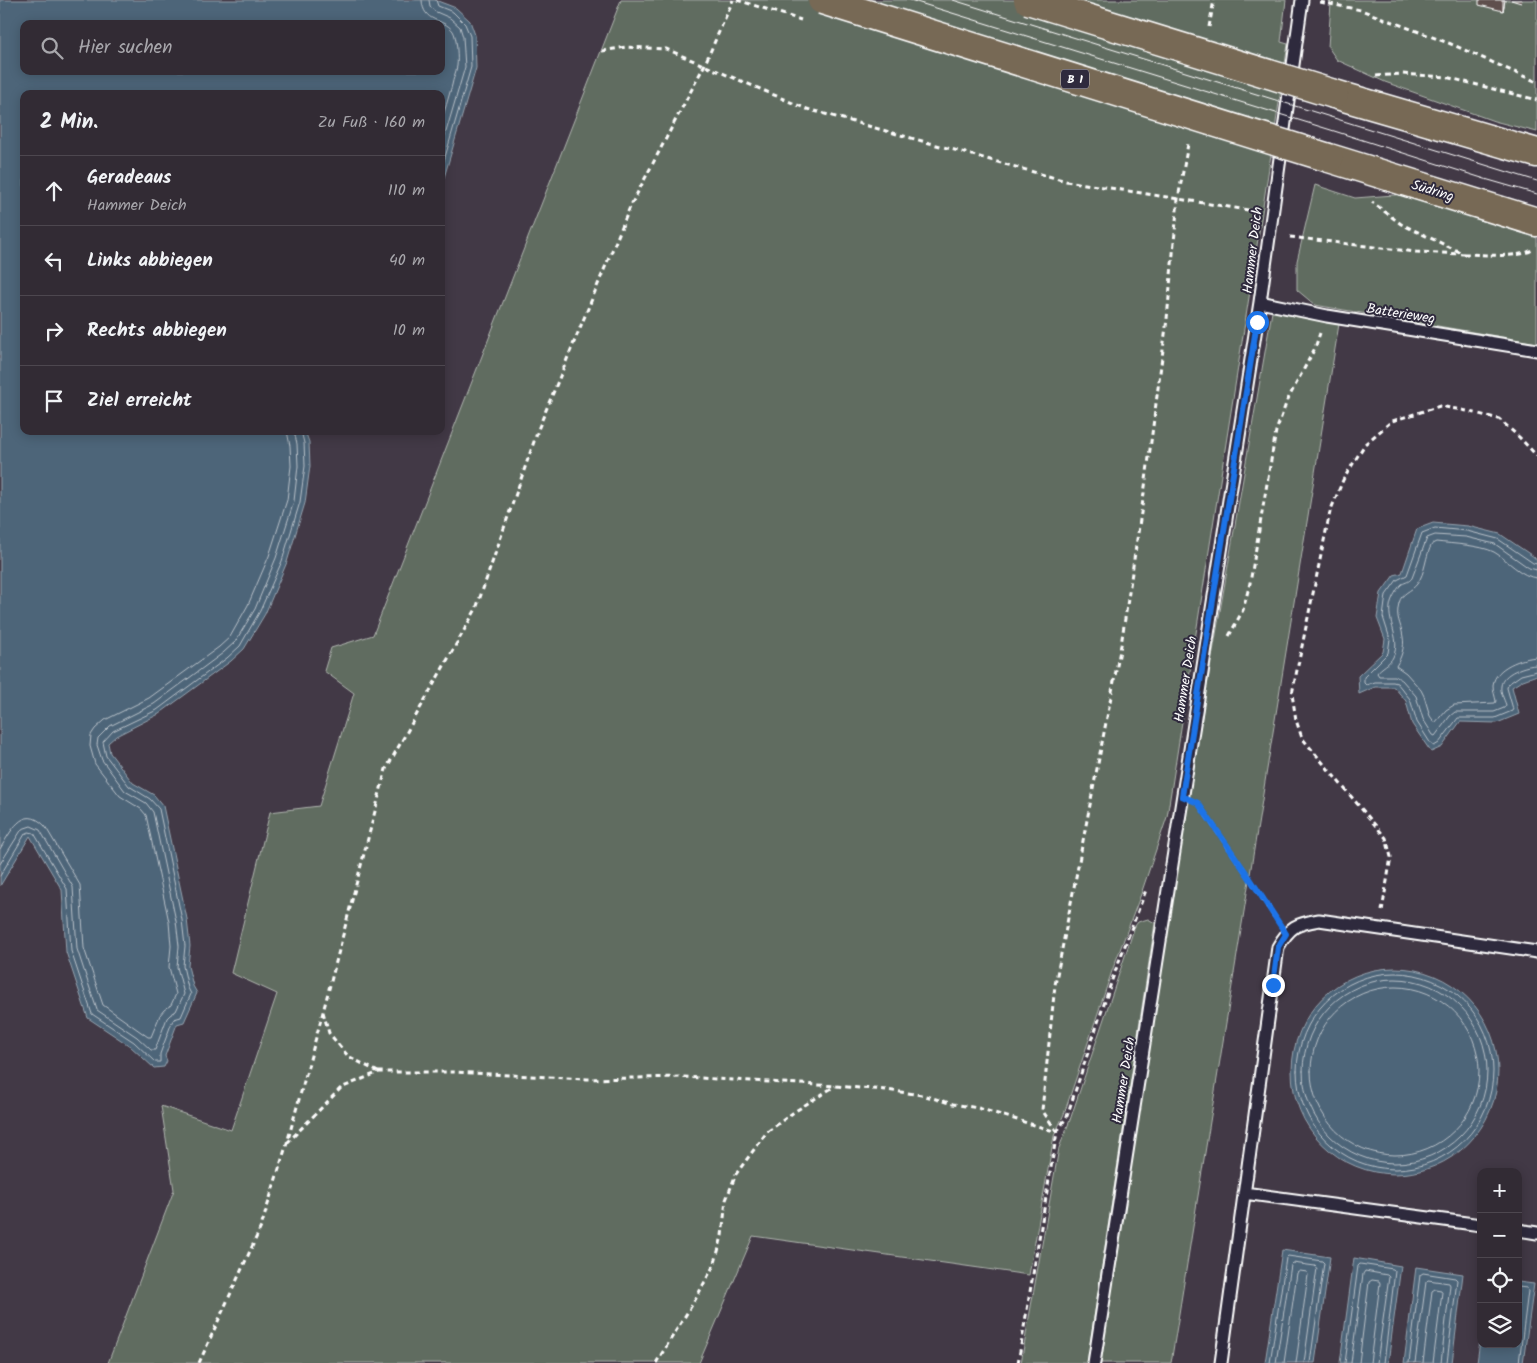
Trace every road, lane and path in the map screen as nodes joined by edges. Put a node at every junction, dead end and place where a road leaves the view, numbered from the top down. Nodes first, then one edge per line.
1 (734, 0) edge
2 (822, 0) edge
3 (1028, 0) edge
4 (1214, 0) edge
5 (1302, 0) edge
6 (1318, 2) dead end
7 (1209, 30) dead end
8 (602, 51) dead end
9 (704, 66) junction
10 (1372, 76) dead end
11 (1537, 82) edge
12 (1537, 100) edge
13 (1188, 143) dead end
14 (1537, 153) edge
15 (1368, 199) dead end
16 (1178, 200) junction
17 (1250, 210) dead end
18 (1537, 222) edge
19 (1269, 233) junction
20 (1537, 247) edge
21 (1464, 254) junction
22 (1260, 302) junction
23 (1327, 316) junction
24 (1537, 350) edge
25 (1537, 456) edge
26 (1205, 653) junction
27 (1182, 796) junction
28 (1172, 865) junction
29 (1379, 929) junction
30 (1286, 934) junction
31 (1537, 952) edge
32 (323, 1012) junction
33 (379, 1072) junction
34 (835, 1086) junction
35 (1058, 1132) junction
36 (287, 1143) junction
37 (1244, 1194) junction
38 (1477, 1224) edge
39 (1522, 1231) edge
40 (1537, 1233) edge
41 (199, 1363) edge
42 (656, 1363) edge
43 (1018, 1363) edge
44 (1094, 1363) edge
45 (1221, 1363) edge

1 - 9 path
2 - 18 main road, Südring / B 1, bridge
3 - 14 main road, bridge
4 - 7 path
5 - 19 lane, Hammer Deich
6 - 11 path
8 - 9 path
9 - 16 path
9 - 32 path
10 - 12 path
13 - 16 path
15 - 21 path
16 - 17 path
16 - 35 path
19 - 21 path
19 - 22 lane, Hammer Deich
20 - 21 path
22 - 23 lane, Batterieweg
22 - 26 lane, Hammer Deich
23 - 24 lane, Batterieweg
23 - 26 path
25 - 29 path
26 - 27 lane, Hammer Deich
27 - 28 lane, Hammer Deich
27 - 30 path
28 - 35 path
28 - 44 lane, Hammer Deich
29 - 30 lane
29 - 31 lane
30 - 37 lane
32 - 33 path
32 - 36 path
33 - 34 path
33 - 36 path
34 - 35 path
34 - 42 path
35 - 43 path
36 - 41 path
37 - 38 lane
37 - 45 lane
39 - 40 lane

